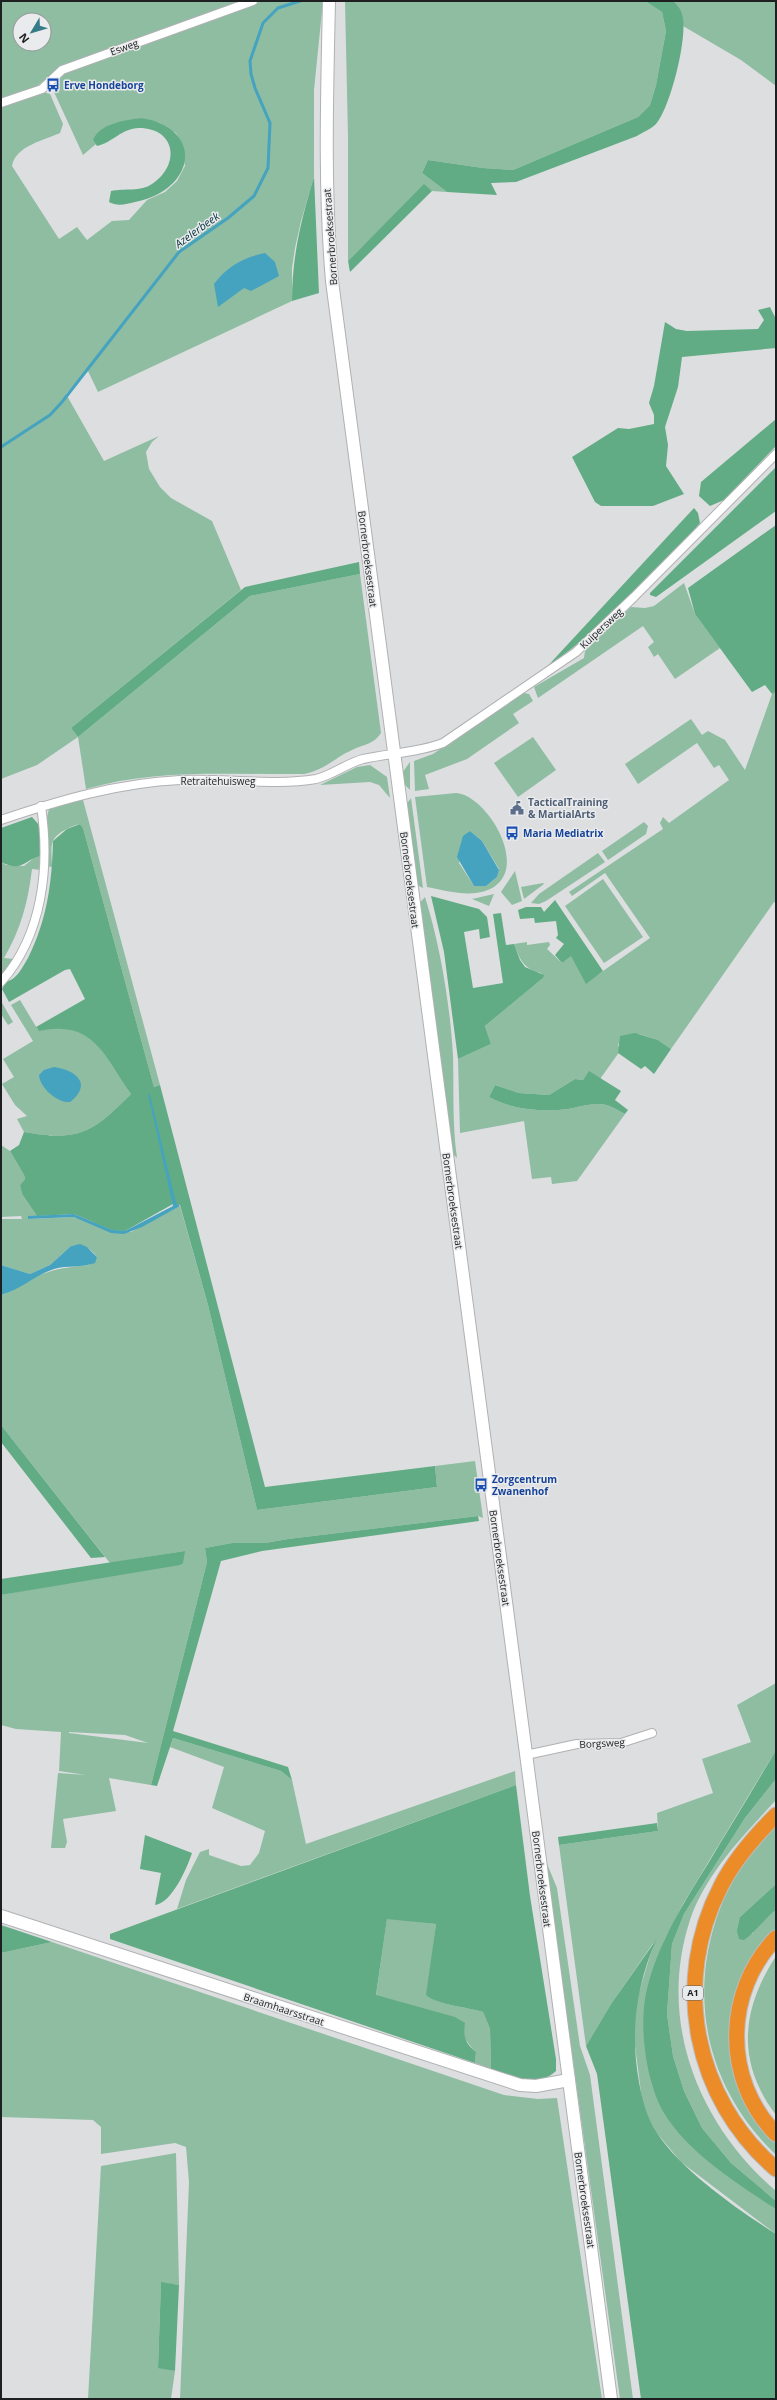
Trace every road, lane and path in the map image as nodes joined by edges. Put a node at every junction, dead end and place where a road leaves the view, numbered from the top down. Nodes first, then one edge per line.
1 (252, 1) edge
2 (329, 1) edge
3 (1, 103) edge
4 (776, 454) edge
5 (394, 755) junction
6 (40, 806) junction
7 (1, 820) edge
8 (1, 982) edge
9 (652, 1733) dead end
10 (526, 1755) junction
11 (776, 1815) edge
12 (1, 1916) edge
13 (776, 1938) edge
14 (569, 2080) junction
15 (776, 2134) edge
16 (776, 2169) edge
17 (611, 2399) edge

1 - 3 street, Esweg
2 - 5 main road, Bornerbroeksestraat
4 - 5 street, Kuipersweg
5 - 6 street, Retraitehuisweg
5 - 10 main road, Bornerbroeksestraat
6 - 7 street, Retraitehuisweg
6 - 8 street
9 - 10 street, Borgsweg
10 - 14 main road, Bornerbroeksestraat
11 - 16 highway, A1
12 - 14 main road, Braamhaarsstraat
13 - 15 highway
14 - 17 main road, Bornerbroeksestraat

